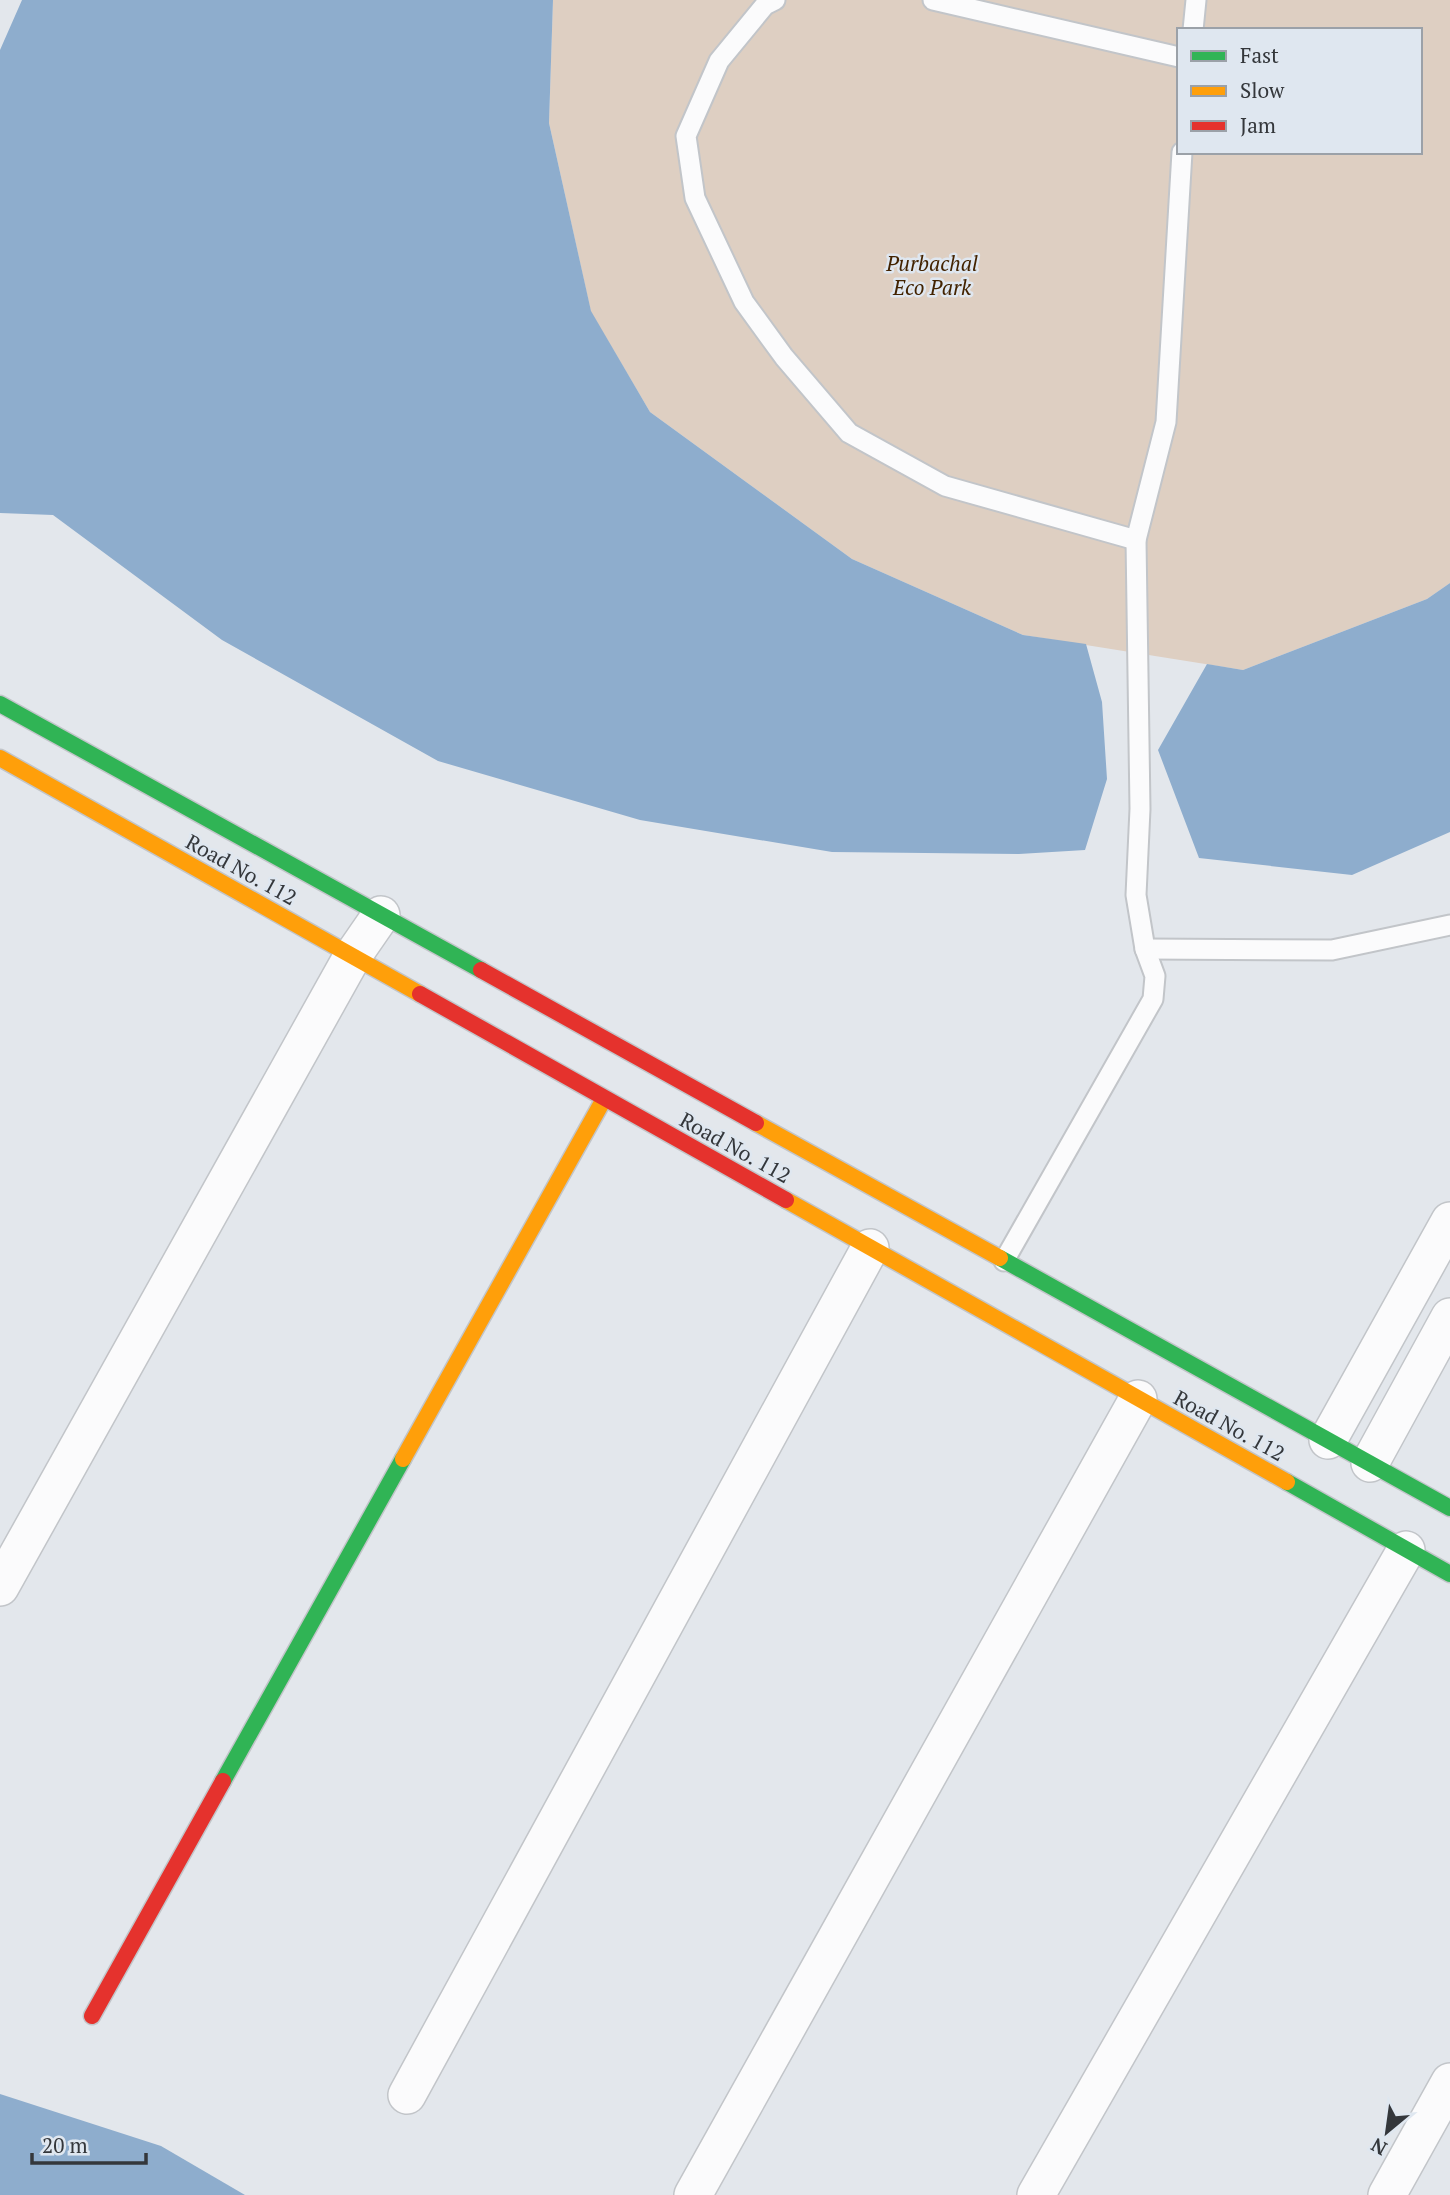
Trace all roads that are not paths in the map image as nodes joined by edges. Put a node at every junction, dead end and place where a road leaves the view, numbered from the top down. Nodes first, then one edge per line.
1 (775, 0) edge
2 (933, 0) edge
3 (1196, 0) edge
4 (1194, 28) edge
5 (1177, 57) edge
6 (1182, 154) edge
7 (1136, 540) junction
8 (0, 704) edge
9 (0, 758) edge
10 (381, 915) junction
11 (1450, 925) edge
12 (1145, 949) junction
13 (352, 957) junction
14 (604, 1098) junction
15 (1450, 1221) edge
16 (870, 1248) junction
17 (1004, 1261) junction
18 (1450, 1317) edge
19 (1138, 1399) junction
20 (1328, 1440) junction
21 (1370, 1463) junction
22 (1450, 1508) edge
23 (1406, 1550) junction
24 (1450, 1574) edge
25 (0, 1587) edge
26 (92, 2016) dead end
27 (1450, 2082) edge
28 (407, 2095) dead end
29 (693, 2195) edge
30 (1036, 2195) edge
31 (1387, 2195) edge

1 - 7 lane
2 - 5 lane
3 - 4 lane
6 - 7 lane
7 - 12 lane
8 - 10 street, Road No. 112
9 - 13 street, Road No. 112
10 - 13 street
10 - 17 street, Road No. 112
11 - 12 lane
12 - 17 lane
13 - 14 street, Road No. 112
13 - 25 street
14 - 16 street, Road No. 112
14 - 26 street
15 - 20 street
16 - 19 street, Road No. 112
16 - 28 street
17 - 20 street, Road No. 112
18 - 21 street
19 - 23 street, Road No. 112
19 - 29 street
20 - 21 street, Road No. 112
21 - 22 street, Road No. 112
23 - 24 street, Road No. 112
23 - 30 street
27 - 31 street

